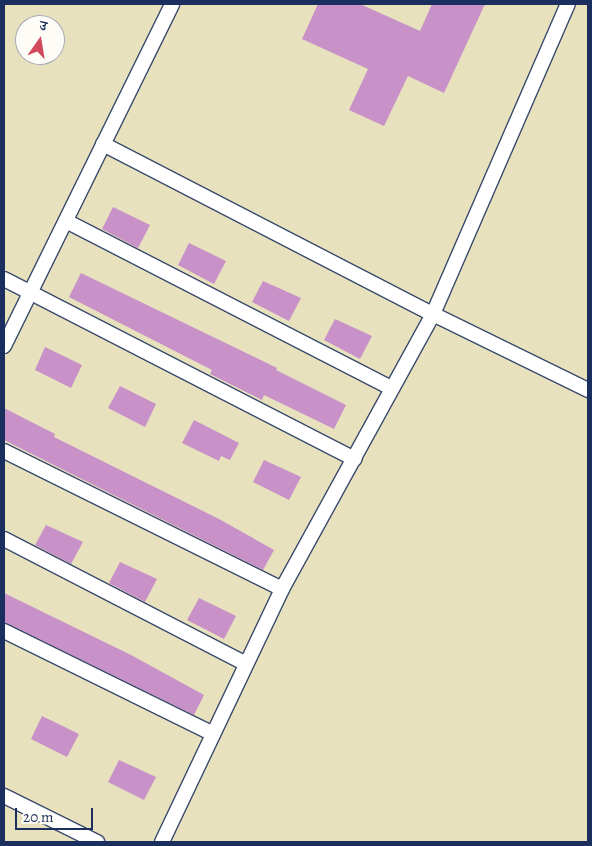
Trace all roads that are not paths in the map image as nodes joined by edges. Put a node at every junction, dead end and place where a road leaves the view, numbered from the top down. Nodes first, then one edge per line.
1 (172, 4) edge
2 (568, 4) edge
3 (103, 144) junction
4 (66, 221) junction
5 (4, 279) edge
6 (31, 291) junction
7 (433, 314) junction
8 (4, 346) edge
9 (391, 388) junction
10 (588, 390) edge
11 (4, 451) edge
12 (354, 459) junction
13 (4, 539) edge
14 (282, 589) junction
15 (4, 632) edge
16 (246, 664) junction
17 (213, 734) junction
18 (4, 796) edge
19 (97, 842) edge
20 (162, 842) edge

1 - 3 lane
2 - 7 lane
3 - 4 lane
3 - 7 lane
4 - 6 lane
4 - 9 lane
5 - 6 lane
6 - 8 lane
6 - 12 lane
7 - 9 lane
7 - 10 lane
9 - 12 lane
11 - 14 lane
12 - 14 lane
13 - 16 lane
14 - 16 lane
15 - 17 lane
16 - 17 lane
17 - 20 lane
18 - 19 lane

